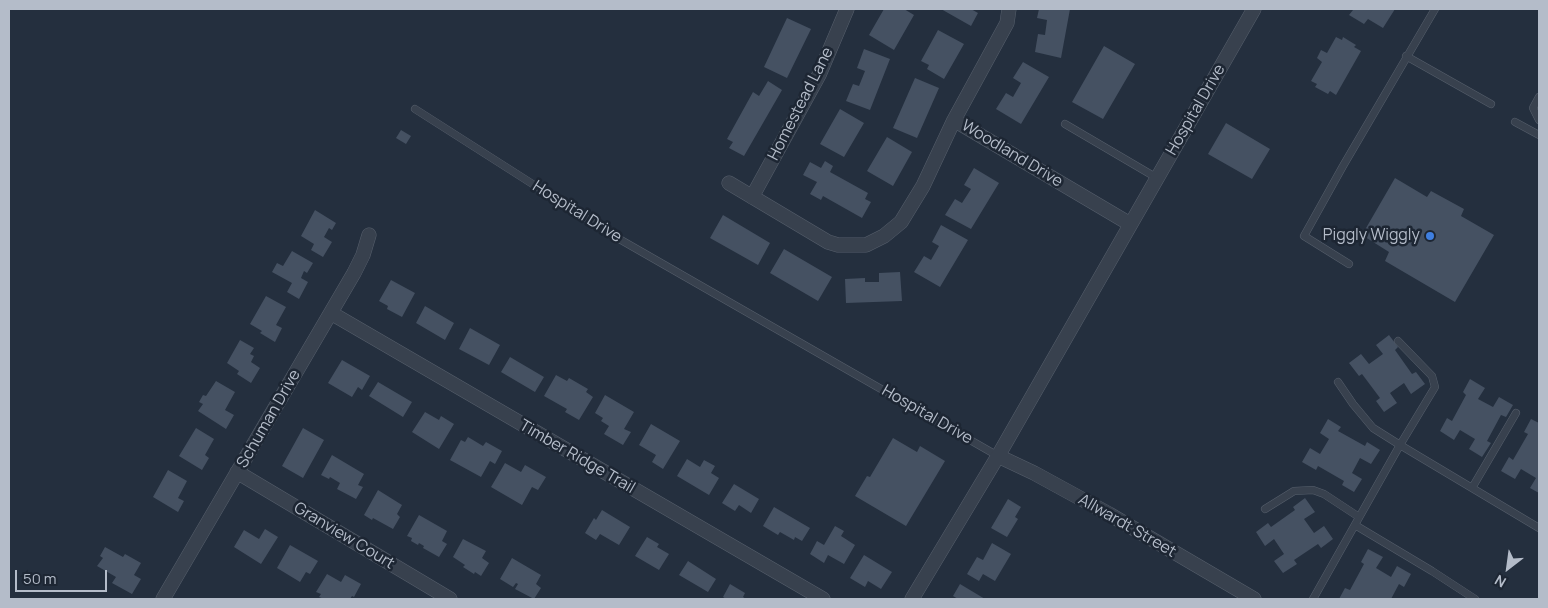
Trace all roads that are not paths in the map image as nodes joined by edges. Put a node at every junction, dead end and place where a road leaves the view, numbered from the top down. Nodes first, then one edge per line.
1 (847, 9) edge
2 (1010, 9) edge
3 (1254, 9) edge
4 (1435, 9) edge
5 (1406, 56) junction
6 (1539, 97) edge
7 (1491, 104) dead end
8 (415, 109) dead end
9 (954, 120) junction
10 (1539, 120) edge
11 (1515, 122) dead end
12 (1065, 124) dead end
13 (1539, 134) edge
14 (1157, 178) junction
15 (729, 183) dead end
16 (752, 197) junction
17 (1130, 224) junction
18 (369, 235) dead end
19 (1349, 264) dead end
20 (331, 314) junction
21 (1398, 341) dead end
22 (1338, 382) dead end
23 (1516, 413) dead end
24 (1400, 445) junction
25 (998, 456) junction
26 (237, 472) junction
27 (1472, 488) junction
28 (1265, 509) dead end
29 (1359, 517) junction
30 (1355, 525) junction
31 (1539, 528) edge
32 (163, 599) edge
33 (450, 599) edge
34 (823, 599) edge
35 (912, 599) edge
36 (1254, 599) edge
37 (1313, 599) edge
38 (1475, 599) edge

1 - 16 street, Homestead Lane
2 - 9 street
3 - 14 street, Hospital Drive
4 - 5 lane
5 - 7 lane
5 - 19 lane
6 - 10 lane
8 - 25 lane, Hospital Drive
9 - 16 street, Woodland Drive
9 - 17 street, Woodland Drive
11 - 13 lane
12 - 14 lane
14 - 17 street, Hospital Drive
15 - 16 street, Woodland Drive
17 - 25 street, Hospital Drive
18 - 20 street, Schuman Drive
20 - 26 street, Schuman Drive
20 - 34 street, Timber Ridge Trail
21 - 24 lane
22 - 24 lane
23 - 27 lane
24 - 27 lane
24 - 29 lane
25 - 35 street
25 - 36 street, Allwardt Street
26 - 32 street, Schuman Drive
26 - 33 street, Granview Court
27 - 31 lane
28 - 29 lane
29 - 30 lane
30 - 37 lane
30 - 38 lane

